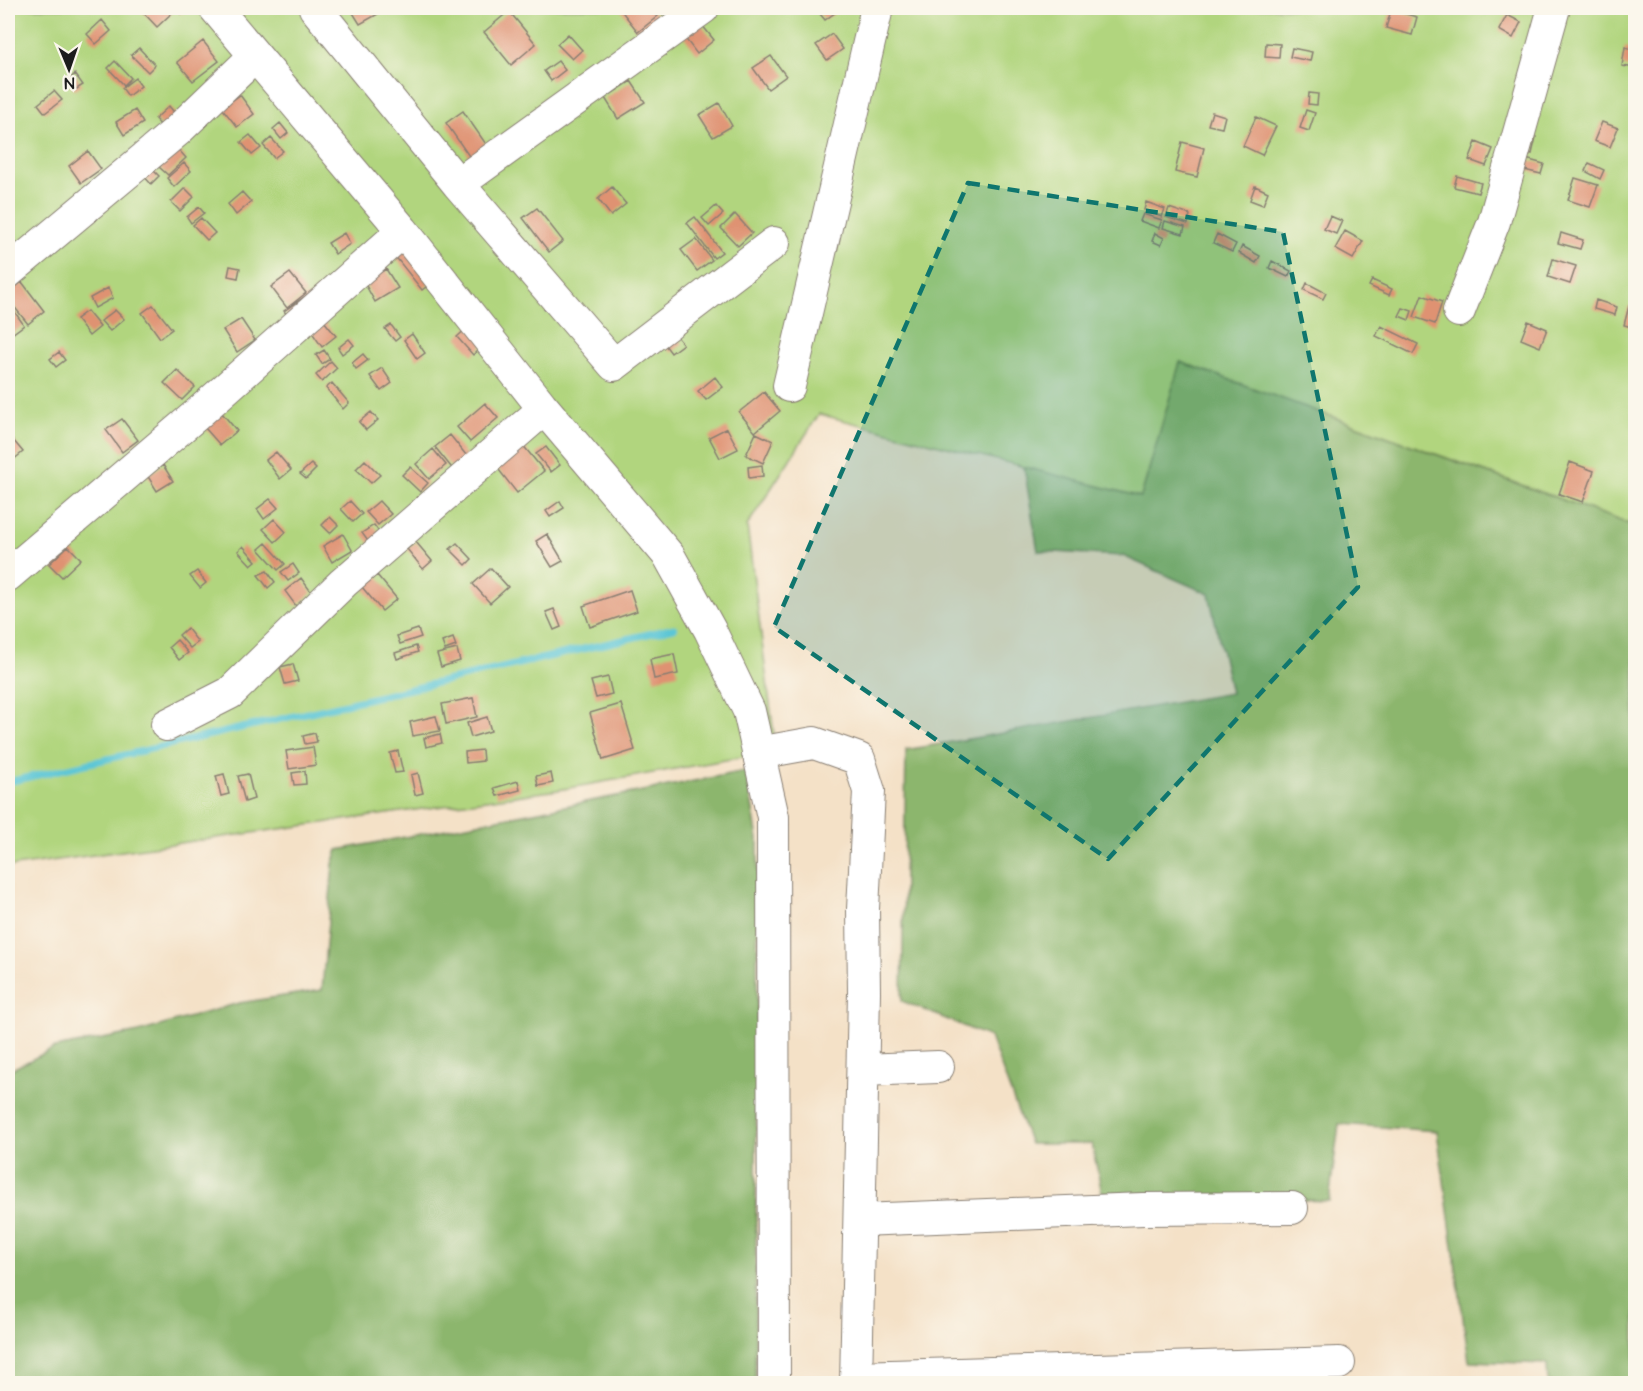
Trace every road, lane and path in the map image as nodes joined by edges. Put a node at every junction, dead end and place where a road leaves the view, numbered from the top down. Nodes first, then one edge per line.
1 (214, 8) edge
2 (703, 8) edge
3 (877, 8) edge
4 (1554, 8) edge
5 (319, 9) edge
6 (255, 56) junction
7 (458, 184) junction
8 (403, 231) junction
9 (774, 243) dead end
10 (8, 272) edge
11 (1459, 310) dead end
12 (789, 386) dead end
13 (544, 409) junction
14 (8, 575) edge
15 (167, 725) dead end
16 (759, 753) junction
17 (938, 1067) dead end
18 (863, 1070) junction
19 (1292, 1208) dead end
20 (860, 1221) junction
21 (1339, 1363) dead end
22 (856, 1380) edge
23 (774, 1383) edge

1 - 6 street
2 - 7 street
3 - 12 street
4 - 11 street
5 - 7 street
6 - 8 street
6 - 10 street
7 - 9 street
8 - 13 street
8 - 14 street
13 - 15 street
13 - 16 street
16 - 18 street
16 - 23 street
17 - 18 street
18 - 20 street
19 - 20 street
20 - 22 street
21 - 22 street

